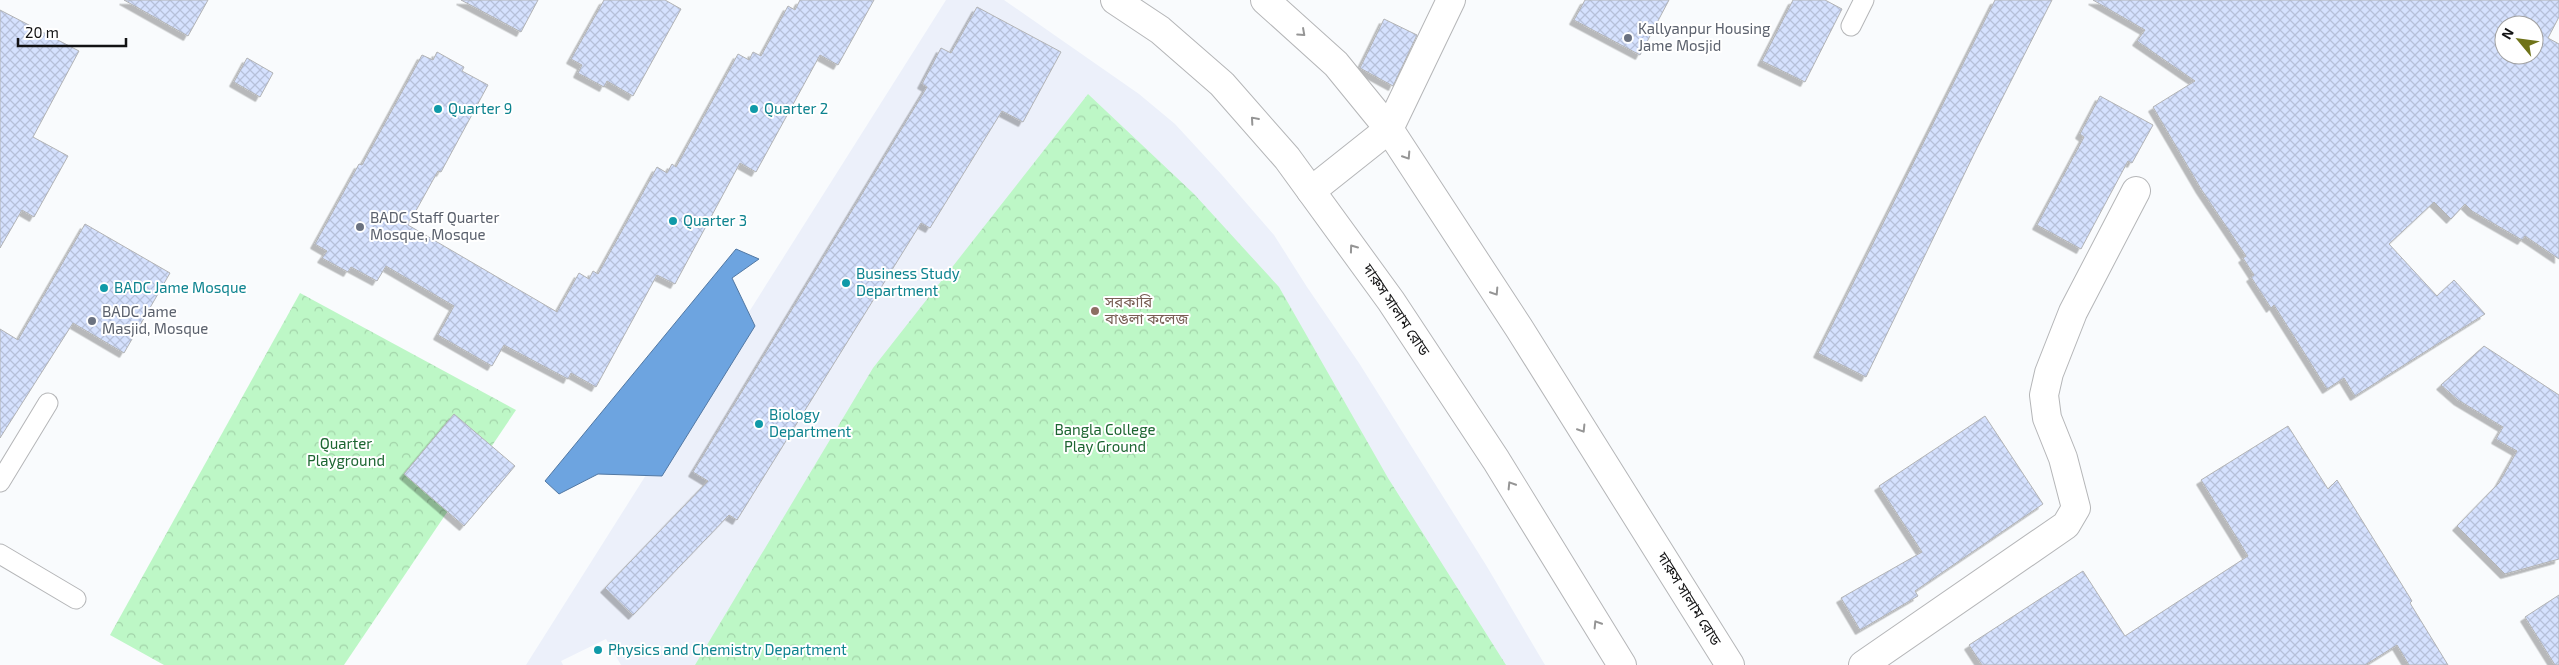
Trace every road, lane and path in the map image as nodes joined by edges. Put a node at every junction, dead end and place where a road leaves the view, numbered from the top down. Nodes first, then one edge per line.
1 (1115, 0) edge
2 (1265, 0) edge
3 (1451, 0) edge
4 (1864, 0) edge
5 (1851, 26) dead end
6 (1389, 129) junction
7 (2136, 191) dead end
8 (1311, 192) junction
9 (48, 403) dead end
10 (0, 482) edge
11 (0, 554) edge
12 (76, 598) dead end
13 (1622, 665) edge
14 (1730, 665) edge
15 (1862, 665) edge

8 -> 1 main road, দারুস সালাম রোড
2 -> 6 main road, দারুস সালাম রোড
3 - 6 main road
4 - 5 lane
6 - 8 main road
6 -> 14 main road, দারুস সালাম রোড
7 - 15 main road
13 -> 8 main road, দারুস সালাম রোড
9 - 10 lane
11 - 12 lane

